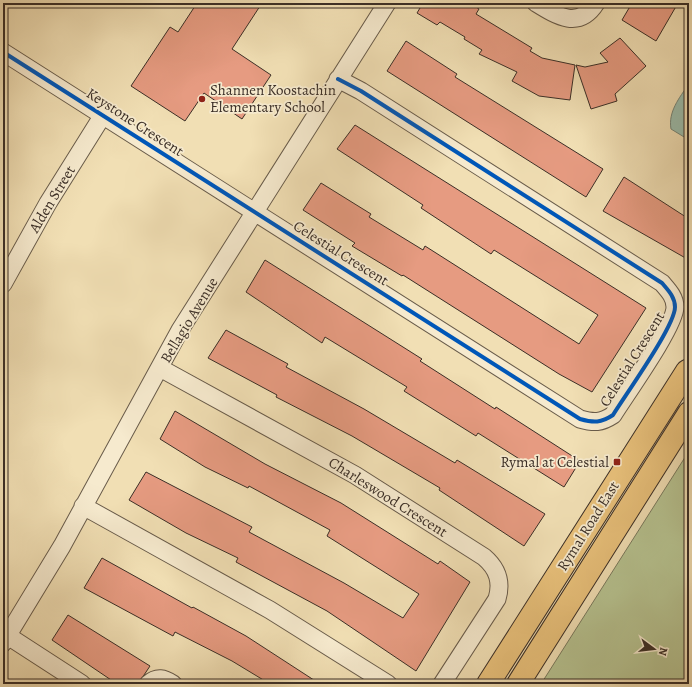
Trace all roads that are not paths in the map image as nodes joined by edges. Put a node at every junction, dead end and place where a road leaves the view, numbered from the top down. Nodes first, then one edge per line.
1 (386, 3) edge
2 (536, 3) edge
3 (596, 3) edge
4 (3, 52) edge
5 (338, 79) junction
6 (103, 115) junction
7 (254, 212) junction
8 (3, 284) edge
9 (160, 368) junction
10 (689, 370) edge
11 (689, 413) edge
12 (83, 506) junction
13 (5, 640) edge
14 (82, 684) edge
15 (148, 684) edge
16 (173, 684) edge
17 (388, 684) edge
18 (442, 684) edge
19 (488, 684) edge
20 (518, 684) edge

1 - 5 street, Bellagio Avenue
2 - 3 street
4 - 6 street, Keystone Crescent
5 - 7 street, Bellagio Avenue
5 - 7 street, Celestial Crescent
6 - 7 street, Keystone Crescent
6 - 8 street, Alden Street
7 - 9 street, Bellagio Avenue
9 - 12 street, Bellagio Avenue
9 - 18 street, Charleswood Crescent
10 - 19 main road, Rymal Road East
11 - 20 main road, Rymal Road East
12 - 13 street, Bellagio Avenue
12 - 17 street
13 - 14 street
15 - 16 street

